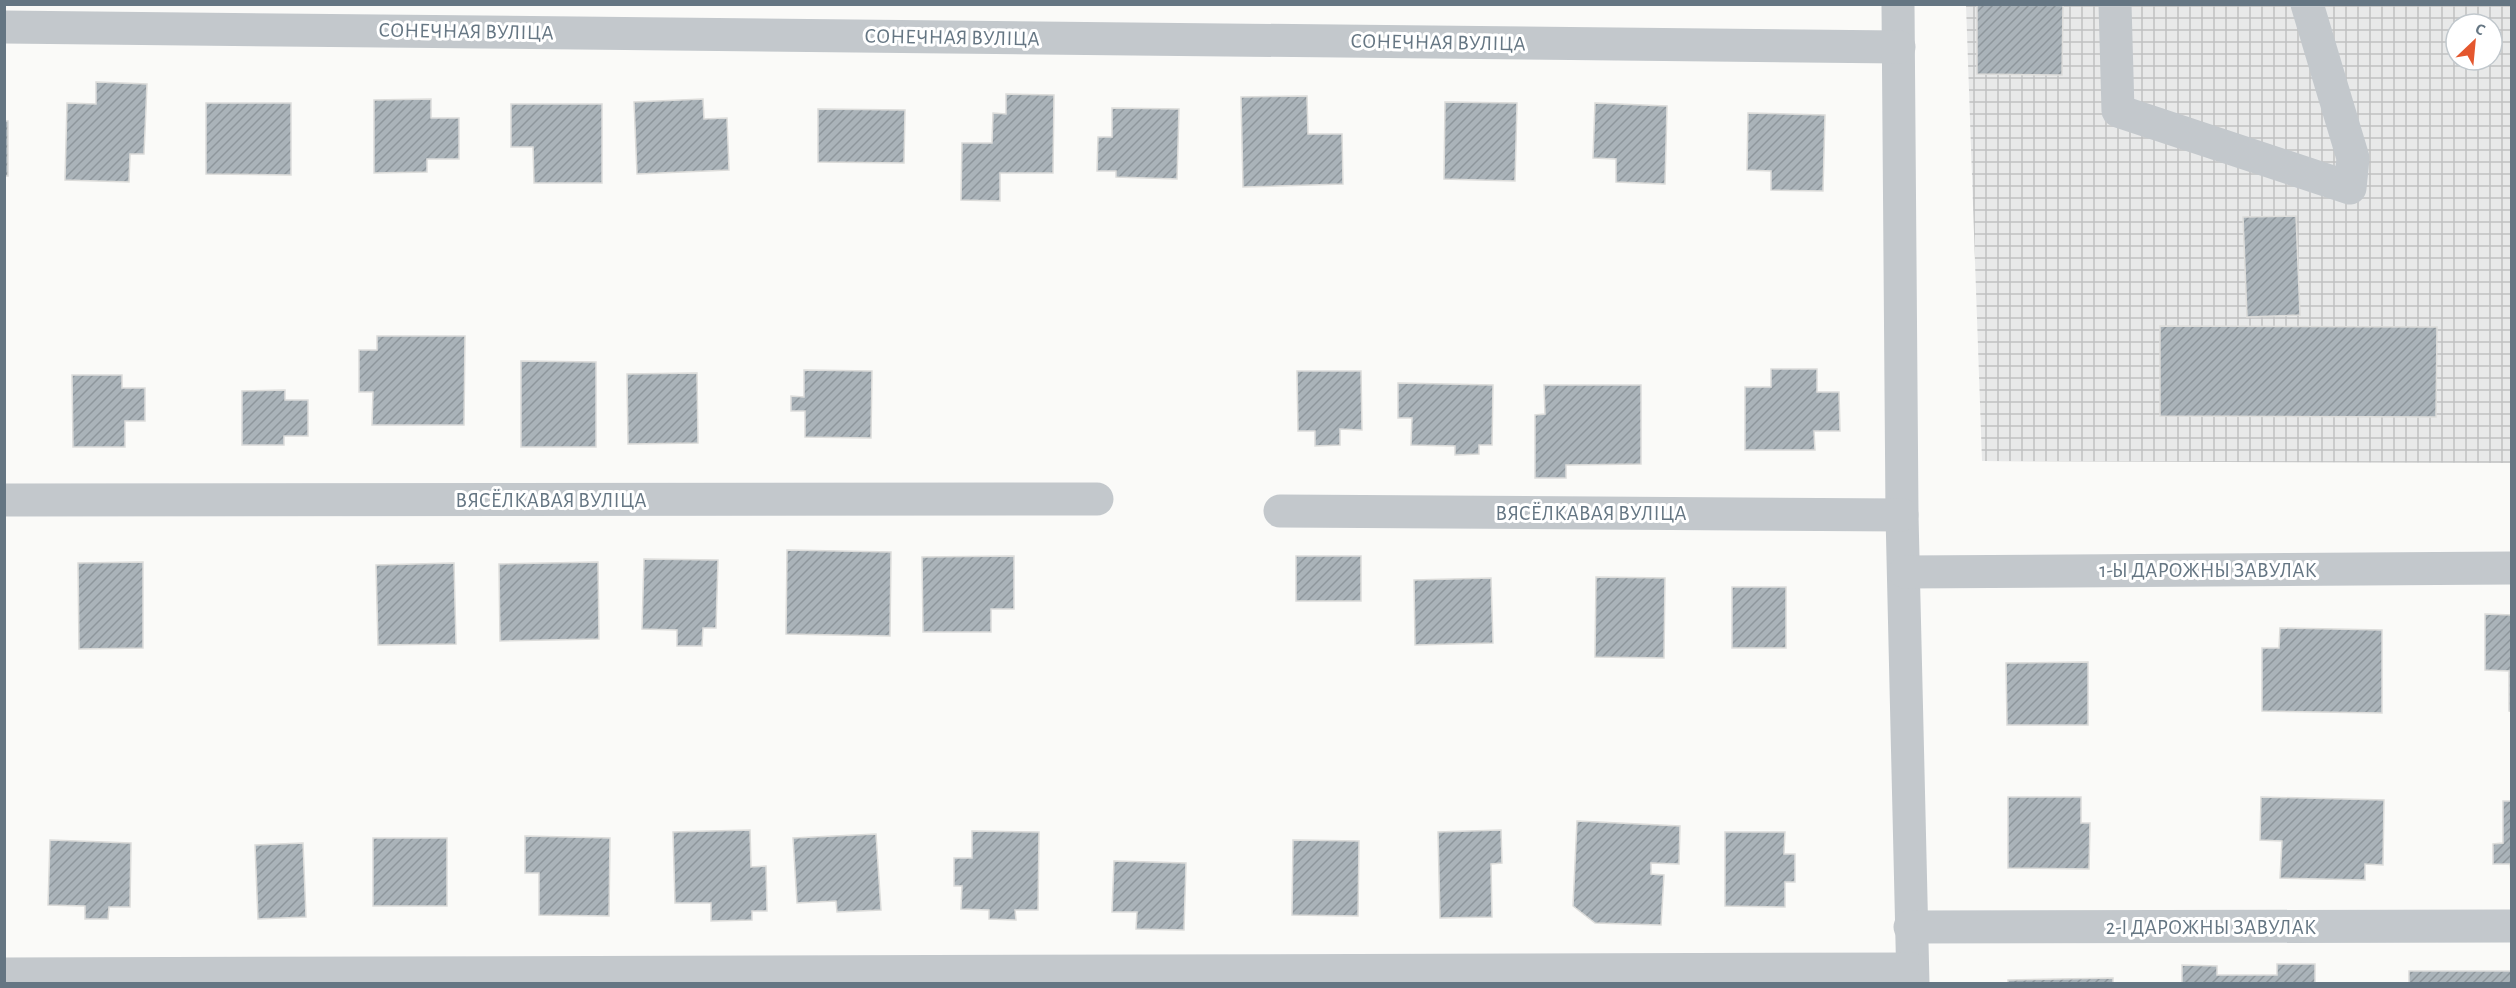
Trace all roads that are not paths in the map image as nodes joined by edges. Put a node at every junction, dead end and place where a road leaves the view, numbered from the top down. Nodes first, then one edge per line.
1 (1898, 4) edge
2 (2115, 4) edge
3 (2307, 4) edge
4 (4, 27) edge
5 (1899, 47) junction
6 (1097, 499) dead end
7 (4, 500) edge
8 (1280, 511) dead end
9 (1902, 515) junction
10 (2511, 568) edge
11 (1905, 572) junction
12 (2511, 926) edge
13 (1910, 927) junction
14 (4, 974) edge
15 (1912, 976) edge

1 - 5 street
2 - 3 street
4 - 5 street, СОНЕЧНАЯ ВУЛІЦА
5 - 9 street
6 - 7 street, ВЯСЁЛКАВАЯ ВУЛІЦА
8 - 9 street, ВЯСЁЛКАВАЯ ВУЛІЦА
9 - 11 street
10 - 11 street, 1-Ы ДАРОЖНЫ ЗАВУЛАК
11 - 13 street
12 - 13 street, 2-І ДАРОЖНЫ ЗАВУЛАК
13 - 15 street
14 - 15 street

